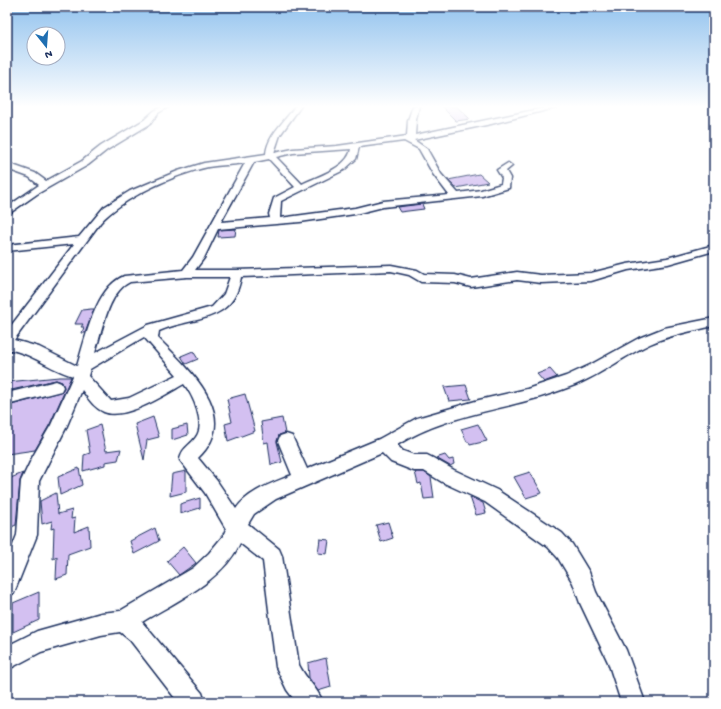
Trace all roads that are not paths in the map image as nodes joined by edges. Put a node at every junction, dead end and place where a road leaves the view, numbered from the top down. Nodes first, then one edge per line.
1 (119, 139) edge
2 (275, 139) edge
3 (400, 139) edge
4 (409, 139) edge
5 (355, 146) junction
6 (270, 155) junction
7 (251, 160) junction
8 (7, 166) edge
9 (508, 166) dead end
10 (45, 185) junction
11 (302, 189) junction
12 (455, 196) junction
13 (7, 212) edge
14 (274, 221) junction
15 (214, 226) junction
16 (83, 240) junction
17 (7, 248) edge
18 (714, 248) edge
19 (187, 273) junction
20 (236, 274) junction
21 (714, 322) edge
22 (153, 328) junction
23 (7, 340) edge
24 (7, 344) edge
25 (82, 372) junction
26 (187, 376) junction
27 (56, 387) dead end
28 (7, 399) edge
29 (286, 441) dead end
30 (385, 444) junction
31 (303, 479) junction
32 (236, 527) junction
33 (7, 586) edge
34 (123, 621) junction
35 (7, 659) edge
36 (193, 702) edge
37 (310, 702) edge
38 (633, 702) edge

1 - 10 street
2 - 6 street
3 - 5 street
4 - 12 street
5 - 6 street
5 - 11 street
6 - 7 street
6 - 11 street
7 - 15 street
7 - 16 street
8 - 10 street
9 - 12 street
10 - 13 street
11 - 14 street
12 - 14 street
14 - 15 street
15 - 19 street
16 - 17 street
16 - 23 street
18 - 20 street
19 - 20 street
19 - 25 street
20 - 22 street
21 - 30 street
22 - 25 street
22 - 26 street
24 - 25 street
25 - 26 street
25 - 33 street
26 - 32 street
27 - 28 street
29 - 31 street
30 - 31 street
30 - 38 street
31 - 32 street
32 - 34 street
32 - 37 street
34 - 35 street
34 - 36 street

